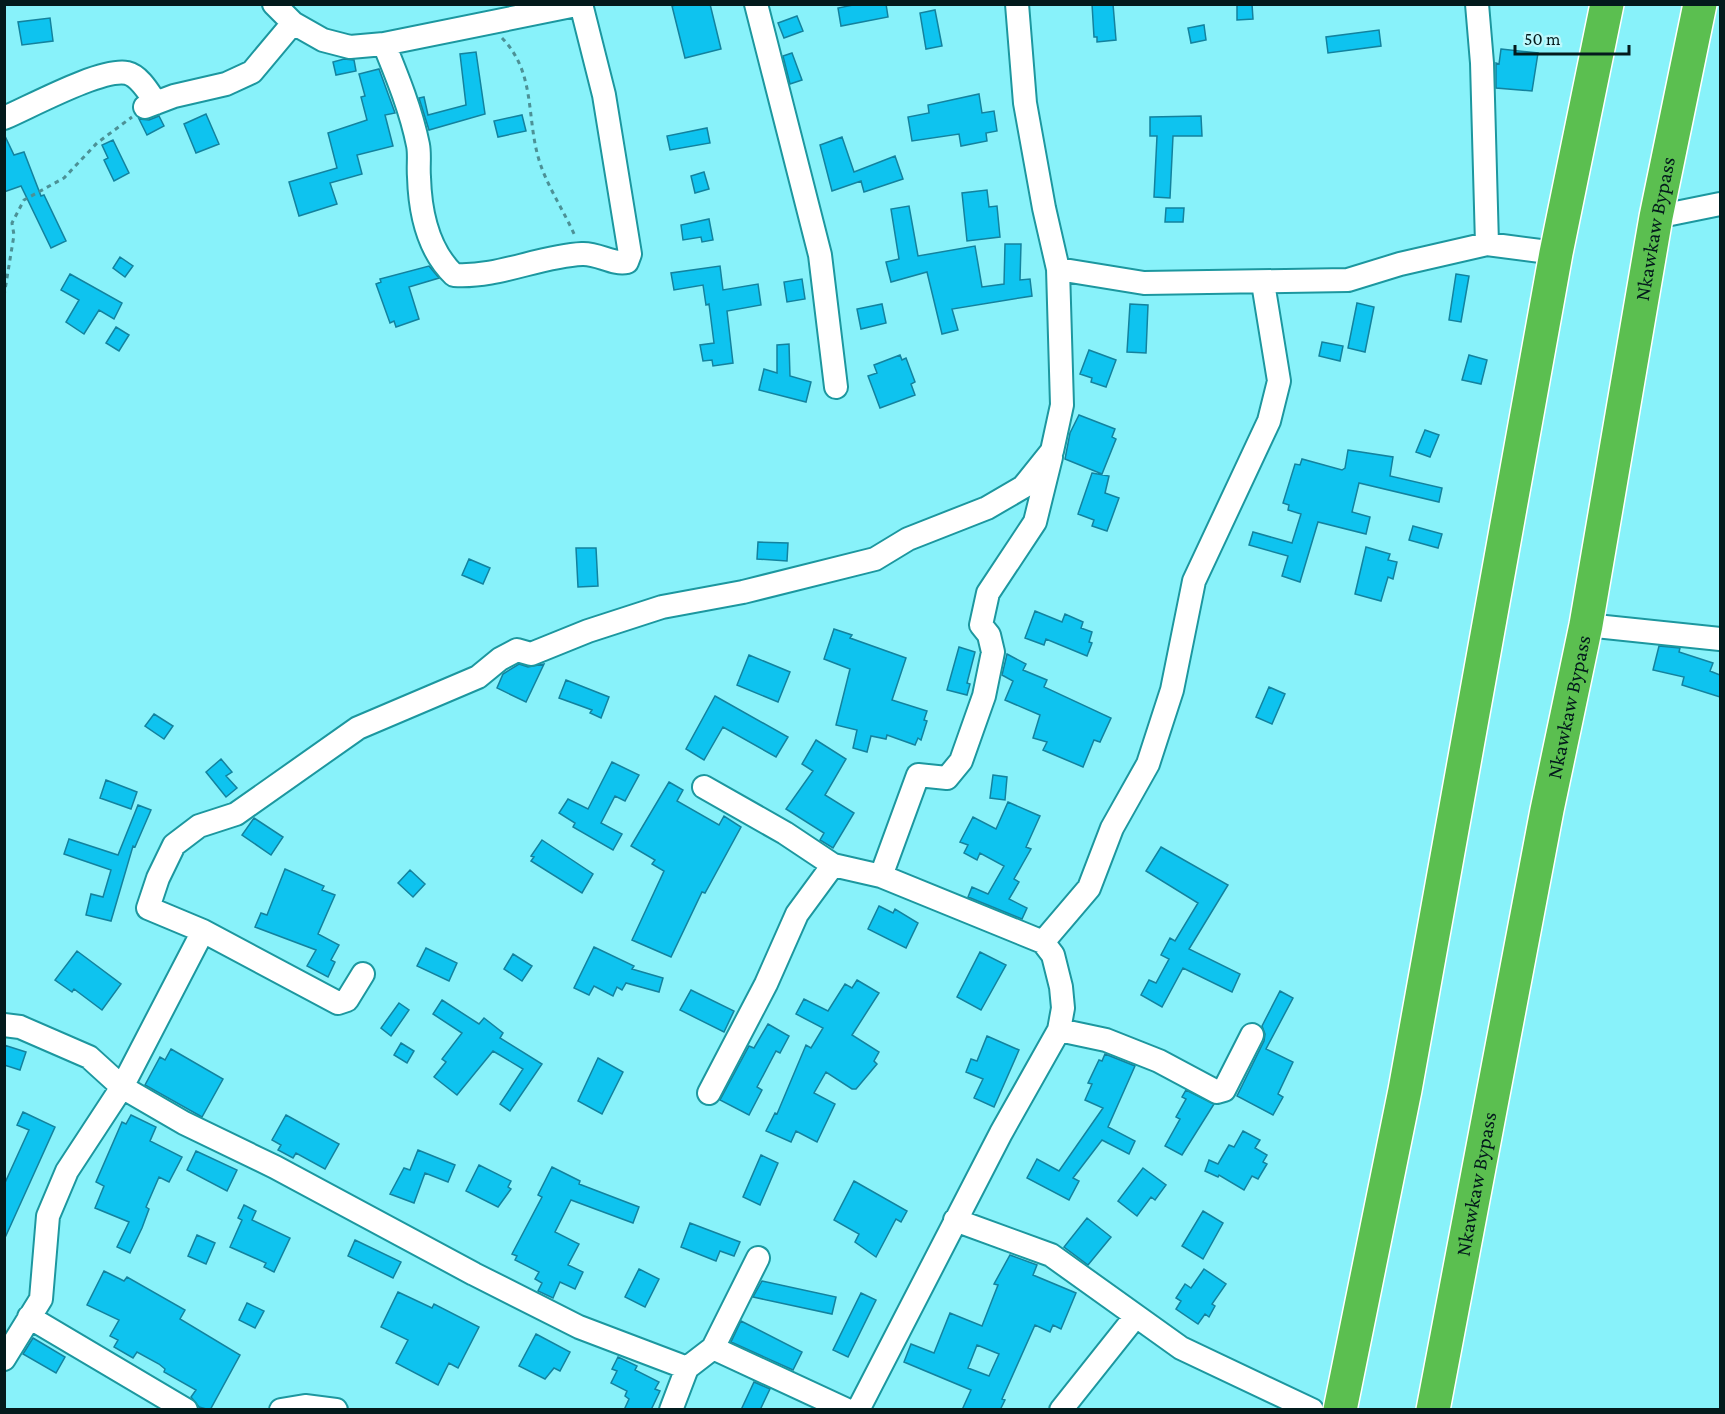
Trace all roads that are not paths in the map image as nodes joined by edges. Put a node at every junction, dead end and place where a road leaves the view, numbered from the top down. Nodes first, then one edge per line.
1 (274, 4) edge
2 (581, 4) edge
3 (756, 4) edge
4 (1017, 4) edge
5 (1477, 4) edge
6 (1607, 4) edge
7 (1700, 4) edge
8 (293, 23) junction
9 (384, 44) junction
10 (4, 118) edge
11 (1720, 204) edge
12 (1656, 217) junction
13 (1487, 244) junction
14 (1556, 253) junction
15 (1058, 268) junction
16 (1263, 283) junction
17 (836, 387) dead end
18 (1052, 451) junction
19 (1586, 625) junction
20 (1720, 639) edge
21 (704, 787) dead end
22 (833, 865) junction
23 (881, 876) junction
24 (203, 931) junction
25 (1043, 942) junction
26 (363, 974) dead end
27 (4, 1025) edge
28 (1059, 1030) junction
29 (1252, 1035) dead end
30 (122, 1087) junction
31 (709, 1093) dead end
32 (955, 1220) junction
33 (758, 1258) dead end
34 (29, 1317) junction
35 (1135, 1317) junction
36 (713, 1348) junction
37 (4, 1359) edge
38 (687, 1368) junction
39 (186, 1410) edge
40 (281, 1410) edge
41 (336, 1410) edge
42 (671, 1410) edge
43 (847, 1410) edge
44 (858, 1410) edge
45 (1061, 1410) edge
46 (1312, 1410) edge
47 (1340, 1410) edge
48 (1433, 1410) edge

1 - 8 street
2 - 9 street
2 - 9 street
3 - 17 street
4 - 15 street
5 - 13 street
6 - 14 highway
7 - 12 highway, Nkawkaw Bypass
8 - 9 street
8 - 10 street
11 - 12 street
12 - 19 highway, Nkawkaw Bypass
13 - 14 street
13 - 16 street
14 - 47 highway
15 - 16 street
15 - 18 street
16 - 25 street
18 - 23 street
18 - 24 street
19 - 20 street
19 - 48 highway, Nkawkaw Bypass
21 - 22 street
22 - 23 street
22 - 31 street
23 - 25 street
24 - 26 street
24 - 30 street
25 - 28 street
27 - 30 street
28 - 29 street
28 - 32 street
30 - 34 street
30 - 38 street
32 - 35 street
32 - 44 street
33 - 36 street
34 - 37 street
34 - 39 street
35 - 45 street
35 - 46 street
36 - 38 street
36 - 43 street
38 - 42 street
40 - 41 street

